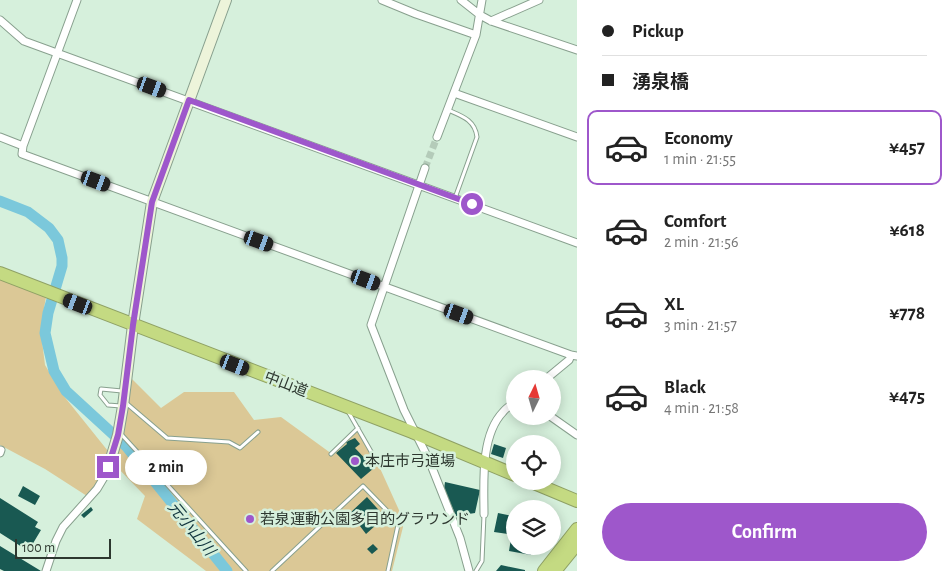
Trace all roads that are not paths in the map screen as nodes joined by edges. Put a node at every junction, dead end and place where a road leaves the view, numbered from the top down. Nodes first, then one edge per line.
1 (76, 0) edge
2 (226, 0) edge
3 (383, 0) edge
4 (461, 0) edge
5 (482, 0) edge
6 (539, 0) edge
7 (480, 15) junction
8 (0, 20) edge
9 (491, 20) junction
10 (476, 35) junction
11 (577, 50) edge
12 (58, 54) junction
13 (454, 93) junction
14 (189, 100) junction
15 (447, 110) junction
16 (0, 137) edge
17 (437, 137) tunnel mouth
18 (577, 137) edge
19 (23, 146) junction
20 (425, 168) tunnel mouth
21 (419, 185) junction
22 (455, 198) junction
23 (152, 202) junction
24 (577, 243) edge
25 (0, 273) edge
26 (384, 287) junction
27 (133, 325) junction
28 (574, 356) edge
29 (557, 370) edge
30 (124, 399) junction
31 (346, 408) junction
32 (506, 409) edge
33 (561, 424) edge
34 (358, 428) junction
35 (258, 432) dead end
36 (119, 433) junction
37 (414, 433) junction
38 (577, 435) edge
39 (331, 454) dead end
40 (112, 455) joint
41 (373, 455) dead end
42 (484, 462) junction
43 (506, 471) edge
44 (551, 490) edge
45 (577, 501) edge
46 (484, 514) joint
47 (577, 529) edge
48 (577, 544) edge
49 (47, 571) edge
50 (246, 571) edge
51 (272, 571) edge
52 (388, 571) edge
53 (469, 571) edge
54 (476, 571) edge
55 (544, 571) edge
56 (555, 571) edge

1 - 12 street
2 - 14 street
3 - 10 street
4 - 7 street
5 - 7 street
6 - 9 street
7 - 9 street
7 - 10 street
8 - 12 street
9 - 11 street
10 - 13 street
12 - 14 street
12 - 19 street
13 - 15 street
13 - 18 street
14 - 21 street
14 - 23 street
15 - 17 street
15 - 22 lane
16 - 19 street
19 - 23 street
20 - 21 street
21 - 22 street
21 - 26 street
22 - 24 street
23 - 26 street
23 - 27 street
25 - 27 highway, 中山道
26 - 28 street
26 - 37 street
27 - 30 street
27 - 31 highway, 中山道
28 - 29 street
30 - 30 lane
30 - 35 lane
30 - 36 street
31 - 34 lane
31 - 37 highway, 中山道
32 - 42 street
33 - 38 street
34 - 39 lane
34 - 41 lane
36 - 40 street
36 - 50 lane
37 - 42 highway, 中山道
37 - 53 street
40 - 49 street
42 - 43 highway, 中山道
42 - 46 street
44 - 45 highway
46 - 54 lane
47 - 55 highway
48 - 56 highway
51 - 52 lane

